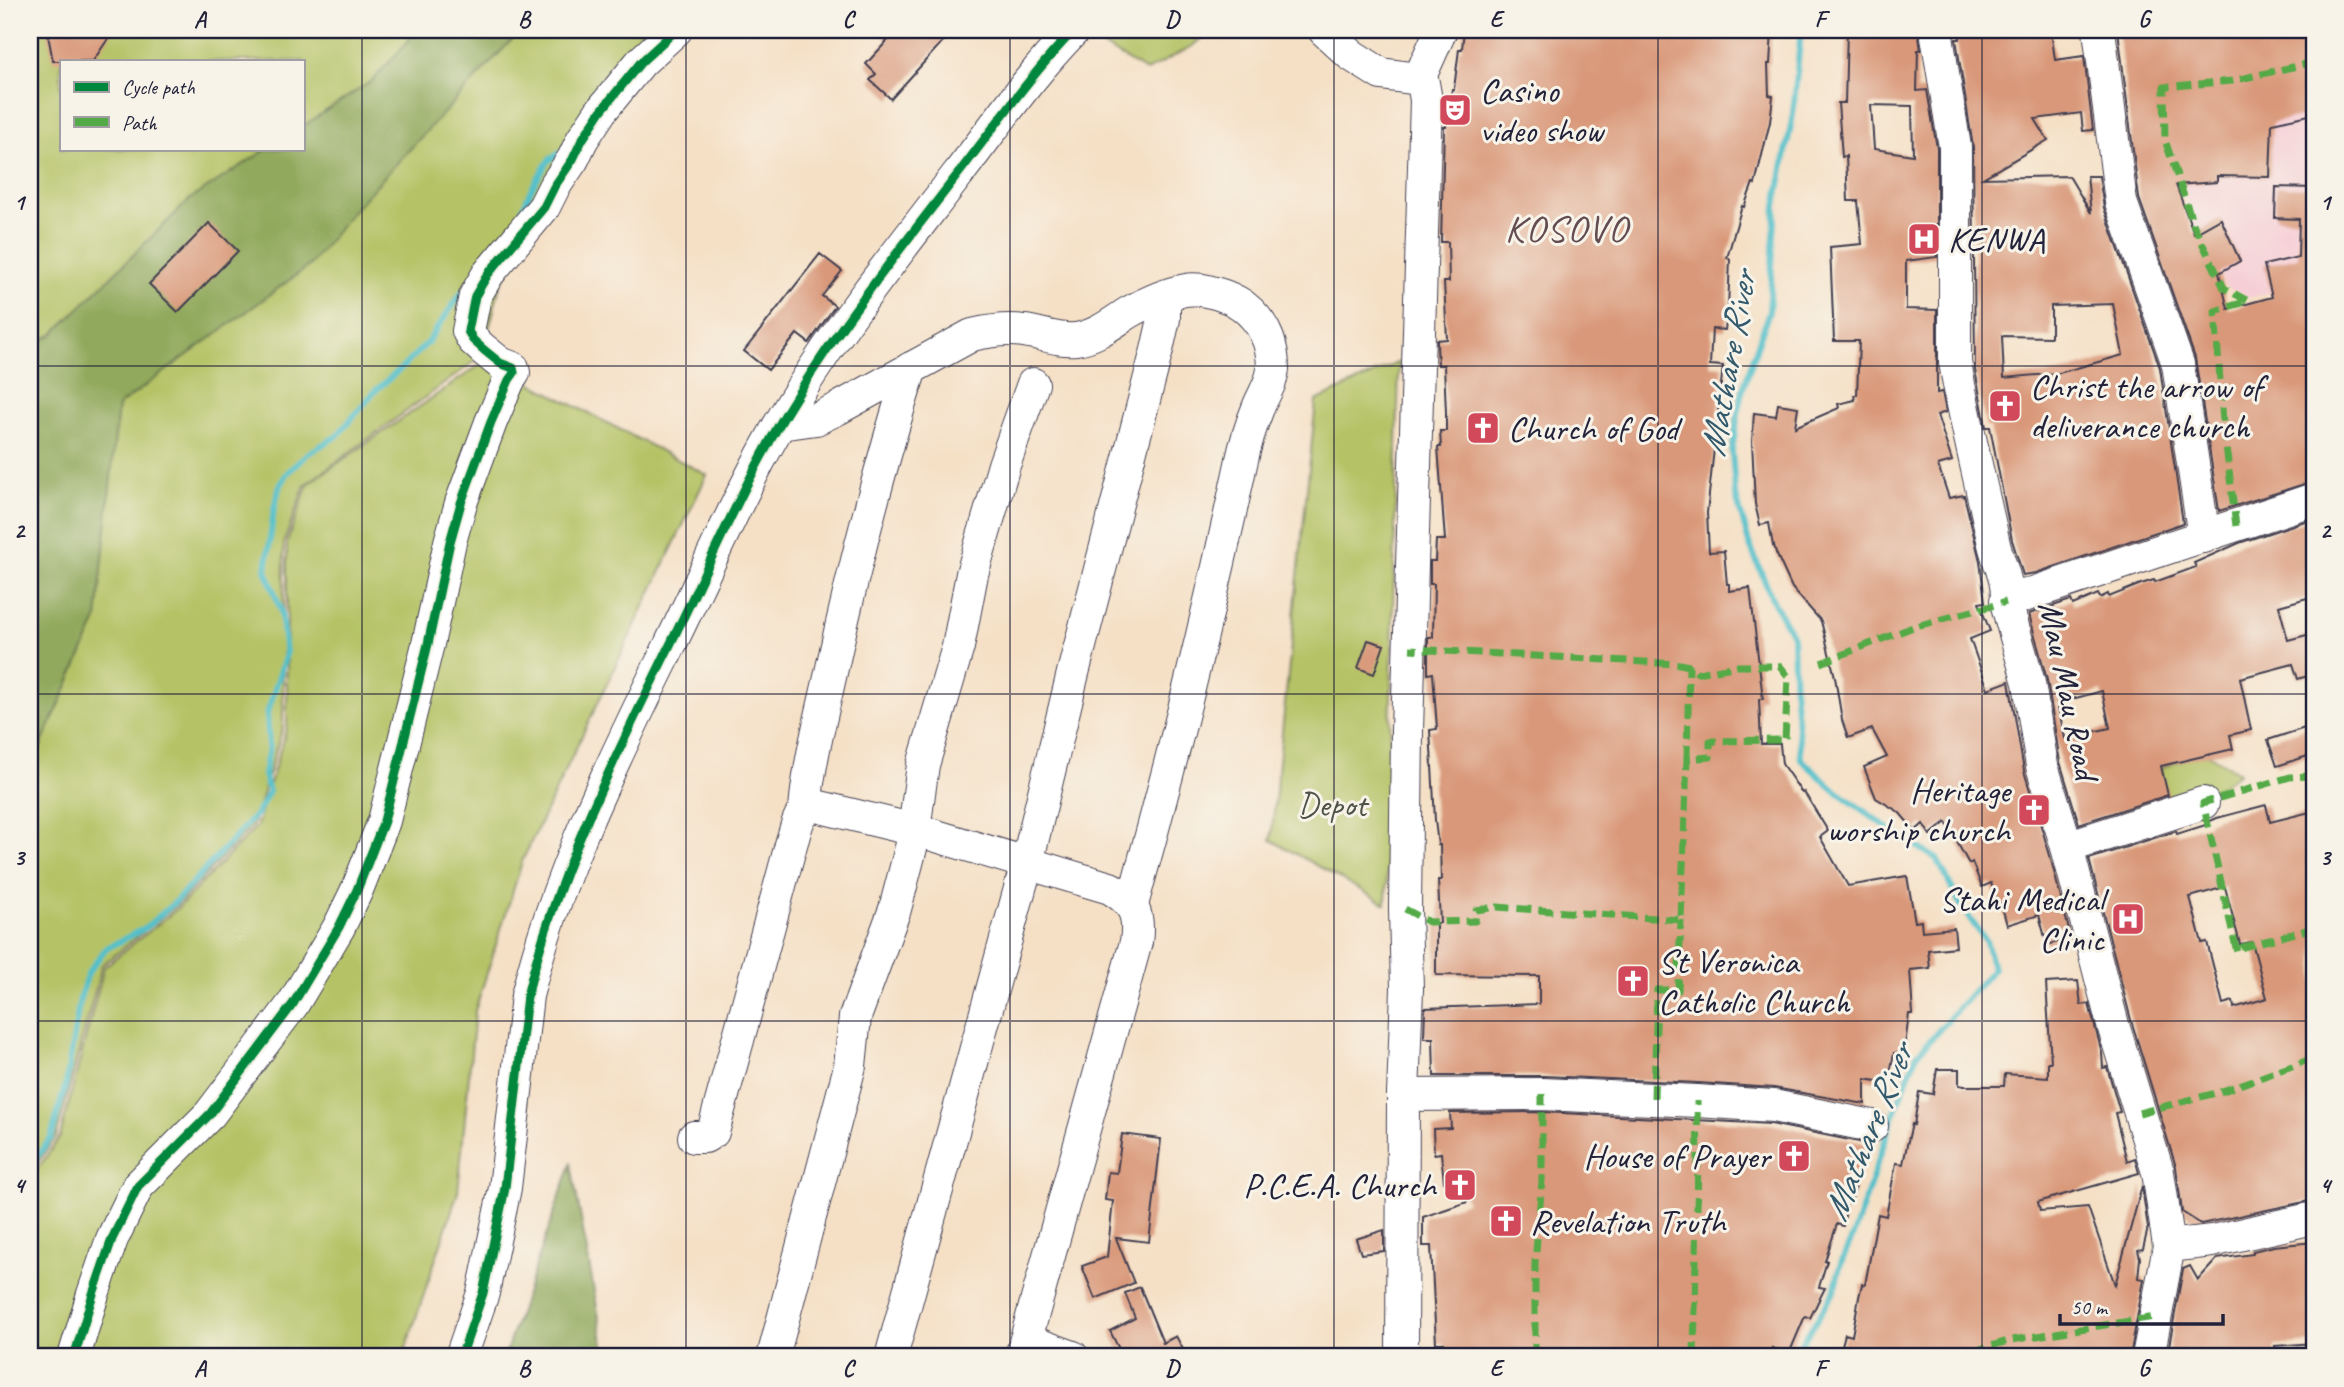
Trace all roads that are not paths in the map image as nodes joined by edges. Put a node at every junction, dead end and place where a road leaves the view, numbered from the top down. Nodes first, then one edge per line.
1 (677, 30) edge
2 (1074, 30) edge
3 (1324, 30) edge
4 (1441, 30) edge
5 (1936, 30) edge
6 (2099, 30) edge
7 (1419, 79) junction
8 (1164, 297) junction
9 (911, 368) junction
10 (1033, 384) dead end
11 (780, 424) junction
12 (2314, 499) edge
13 (2204, 537) junction
14 (2006, 602) junction
15 (2203, 803) dead end
16 (805, 809) junction
17 (913, 829) junction
18 (2067, 847) junction
19 (1027, 863) junction
20 (1132, 905) junction
21 (1403, 1095) junction
22 (1872, 1126) dead end
23 (694, 1137) dead end
24 (2314, 1218) edge
25 (2169, 1246) junction
26 (1023, 1349) edge
27 (74, 1357) edge
28 (461, 1357) edge
29 (773, 1357) edge
30 (891, 1357) edge
31 (1073, 1357) edge
32 (1402, 1357) edge
33 (2148, 1357) edge

1 - 27 street
2 - 11 street
3 - 7 street
4 - 7 street
5 - 14 street, Mau Mau Road
6 - 13 street
7 - 21 street
8 - 9 street
8 - 19 street
8 - 20 street
9 - 11 street
9 - 16 street
10 - 17 street
11 - 28 street
12 - 13 street
13 - 14 street
14 - 18 street, Mau Mau Road
15 - 18 street
16 - 17 street
16 - 23 street
17 - 19 street
17 - 29 street
18 - 25 street, Mau Mau Road
19 - 20 street
19 - 30 street
20 - 26 street
21 - 22 street
21 - 32 street
24 - 25 street
25 - 33 street, Mau Mau Road
26 - 31 street

